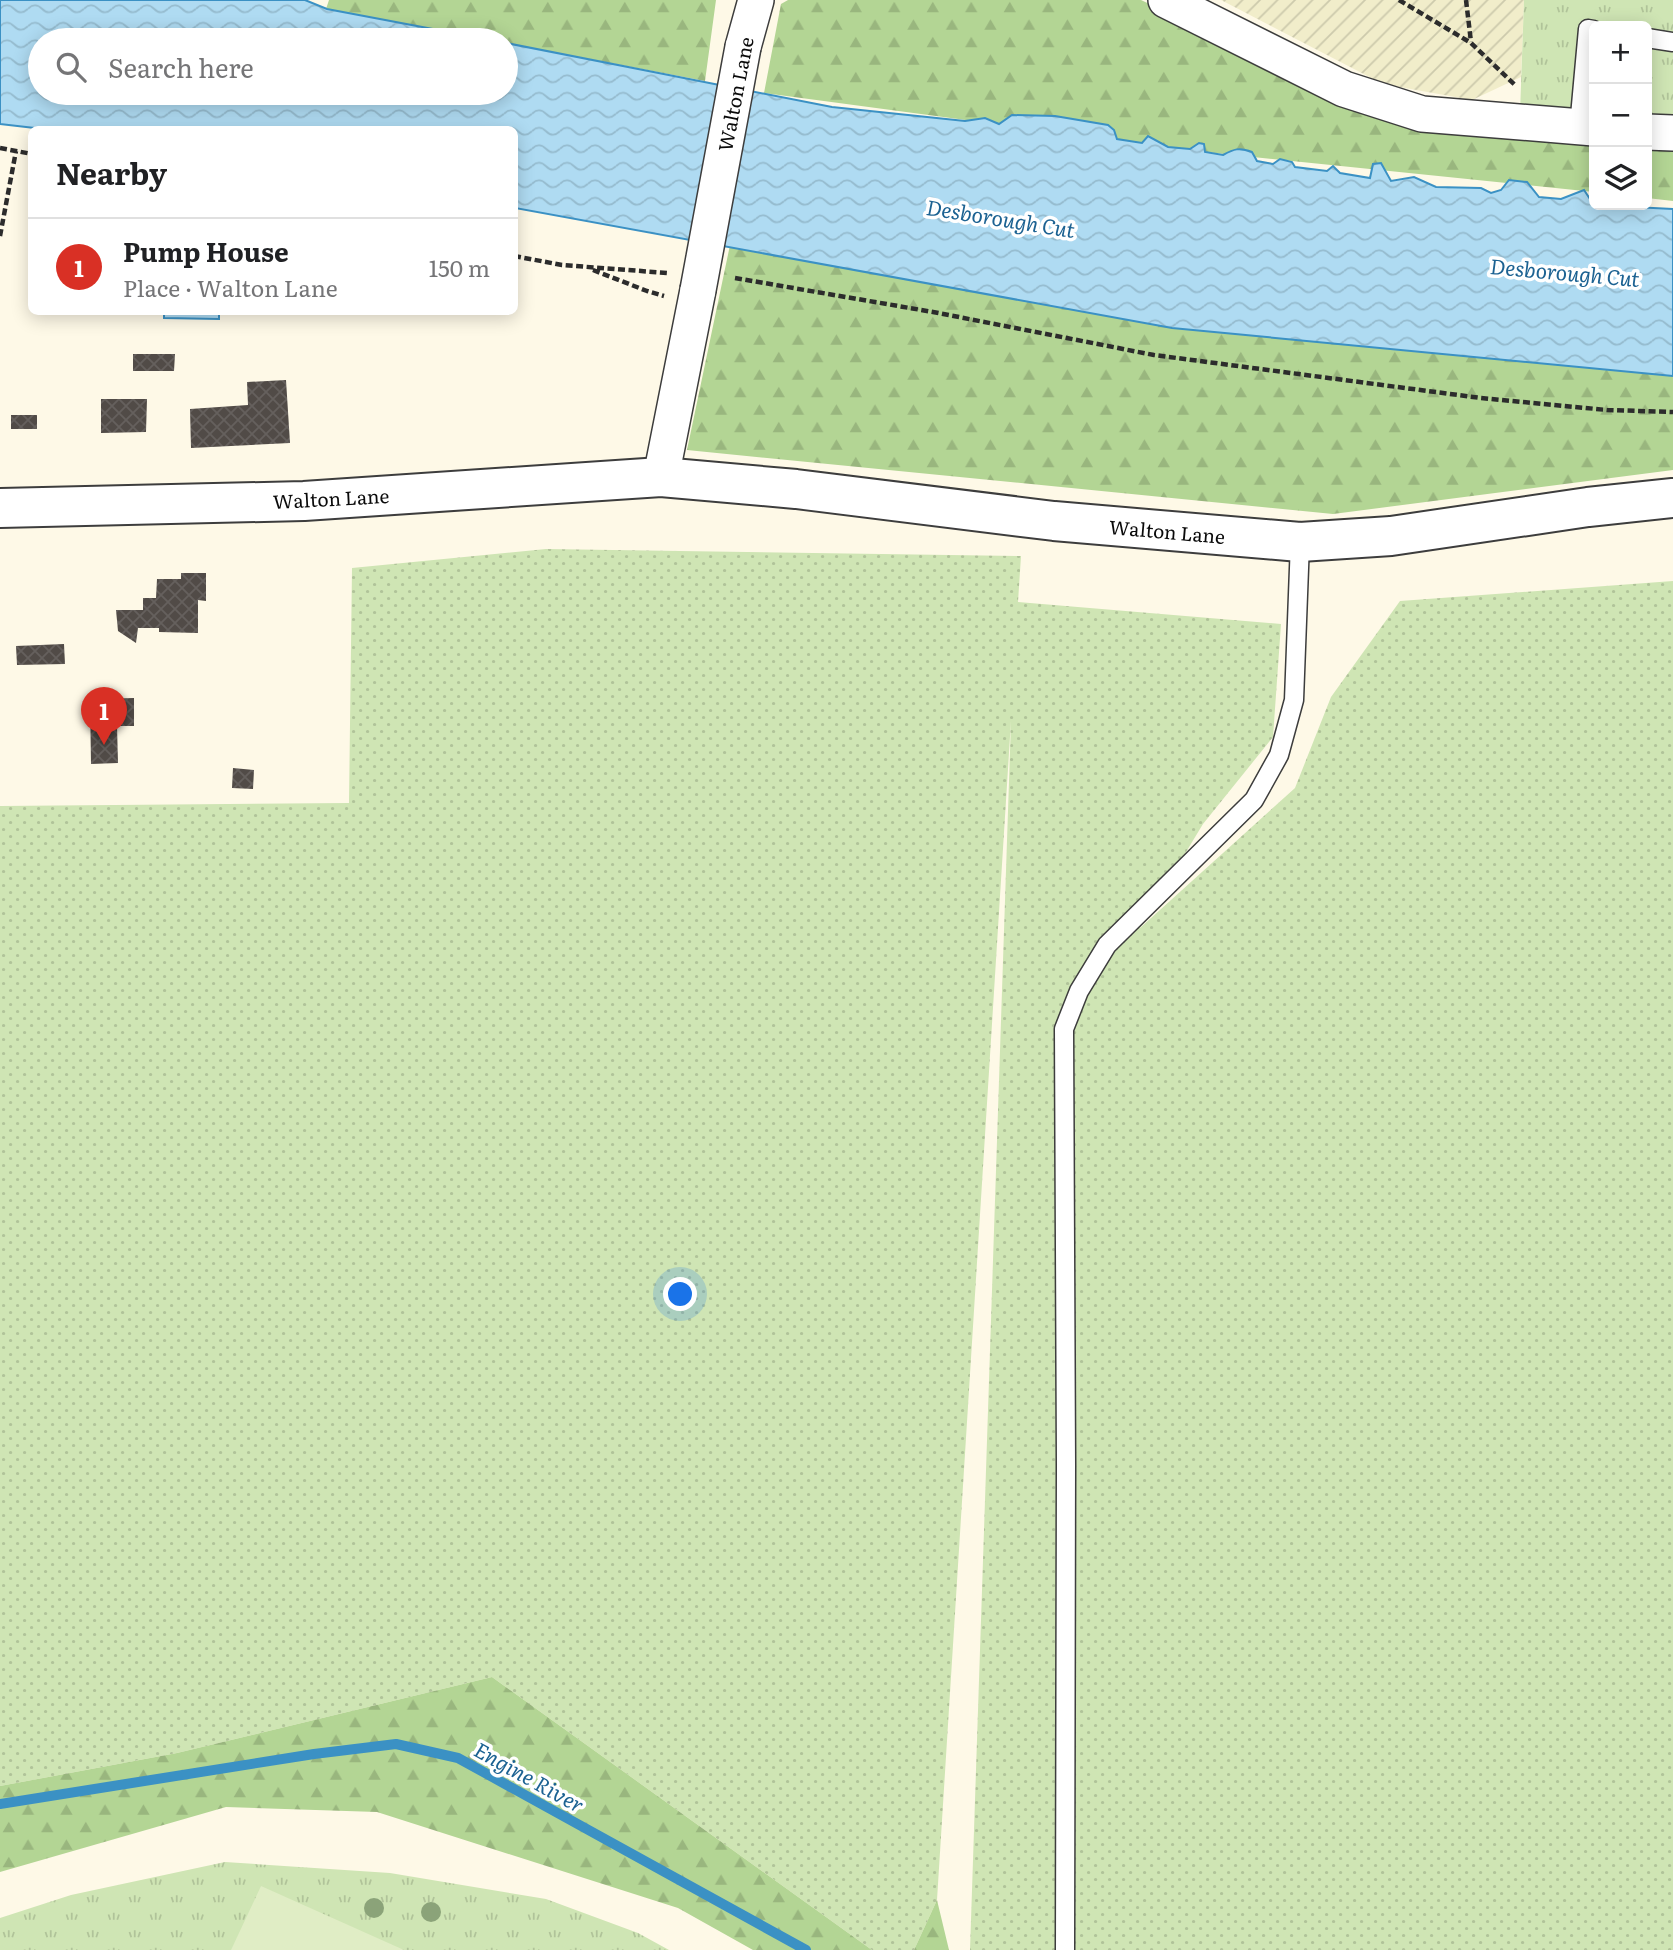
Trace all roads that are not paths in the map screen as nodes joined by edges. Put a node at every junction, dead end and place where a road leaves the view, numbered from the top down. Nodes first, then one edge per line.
1 (756, 0) edge
2 (1166, 0) edge
3 (1589, 29) edge
4 (1652, 39) edge
5 (1673, 42) edge
6 (1587, 128) edge
7 (1652, 132) edge
8 (1673, 133) edge
9 (661, 477) junction
10 (1673, 498) edge
11 (0, 508) edge
12 (1300, 542) junction
13 (1065, 1950) edge

1 - 9 street, Walton Lane, bridge
2 - 6 street
3 - 6 lane
4 - 5 lane
7 - 8 street
9 - 11 street, Walton Lane
9 - 12 street, Walton Lane
10 - 12 street, Walton Lane
12 - 13 lane

